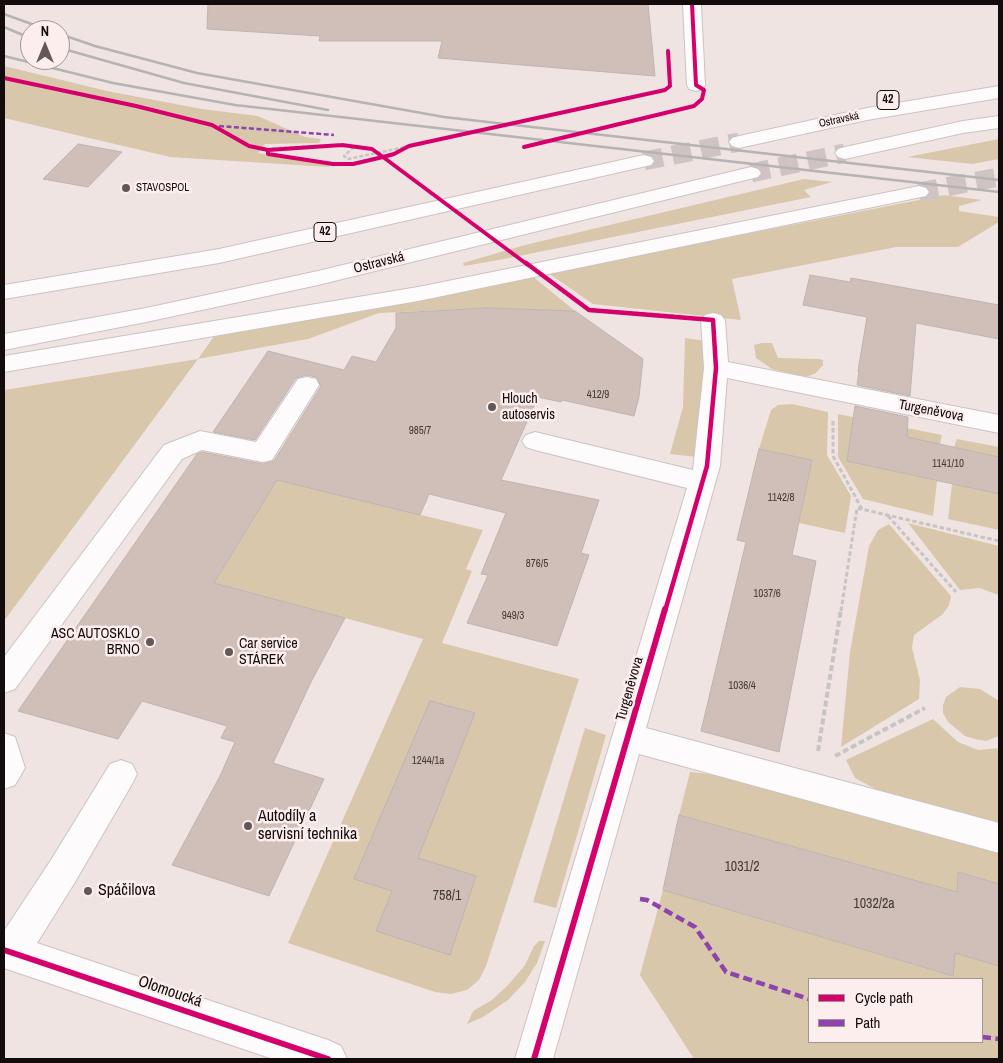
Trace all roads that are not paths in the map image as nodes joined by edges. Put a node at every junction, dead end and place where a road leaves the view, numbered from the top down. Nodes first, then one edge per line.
1 (692, 4) edge
2 (999, 77) edge
3 (696, 85) dead end
4 (999, 92) edge
5 (999, 122) edge
6 (781, 133) junction
7 (738, 142) tunnel mouth
8 (845, 153) tunnel mouth
9 (644, 161) tunnel mouth
10 (751, 173) tunnel mouth
11 (919, 192) tunnel mouth
12 (4, 292) edge
13 (712, 320) road end
14 (4, 342) edge
15 (4, 364) edge
16 (716, 368) junction
17 (307, 385) dead end
18 (999, 424) edge
19 (535, 441) dead end
20 (702, 482) junction
21 (4, 680) edge
22 (628, 737) junction
23 (4, 747) edge
24 (121, 774) dead end
25 (4, 775) edge
26 (999, 838) edge
27 (8, 951) edge
28 (328, 1059) edge
29 (534, 1059) edge

1 - 3 main road
2 - 6 main road, 42
4 - 6 main road, Ostravská / 42
5 - 8 main road
6 - 7 main road, Ostravská / 42
9 - 12 main road, 42
10 - 14 main road, Ostravská
11 - 15 main road
13 - 16 main road, Turgeněvova
16 - 18 main road, Turgeněvova
16 - 20 main road, Turgeněvova
17 - 21 main road
19 - 20 main road
20 - 22 main road, Turgeněvova
22 - 26 main road, Turgeněvova
22 - 29 main road, Turgeněvova
23 - 25 main road
24 - 27 main road
27 - 28 main road, Olomoucká

